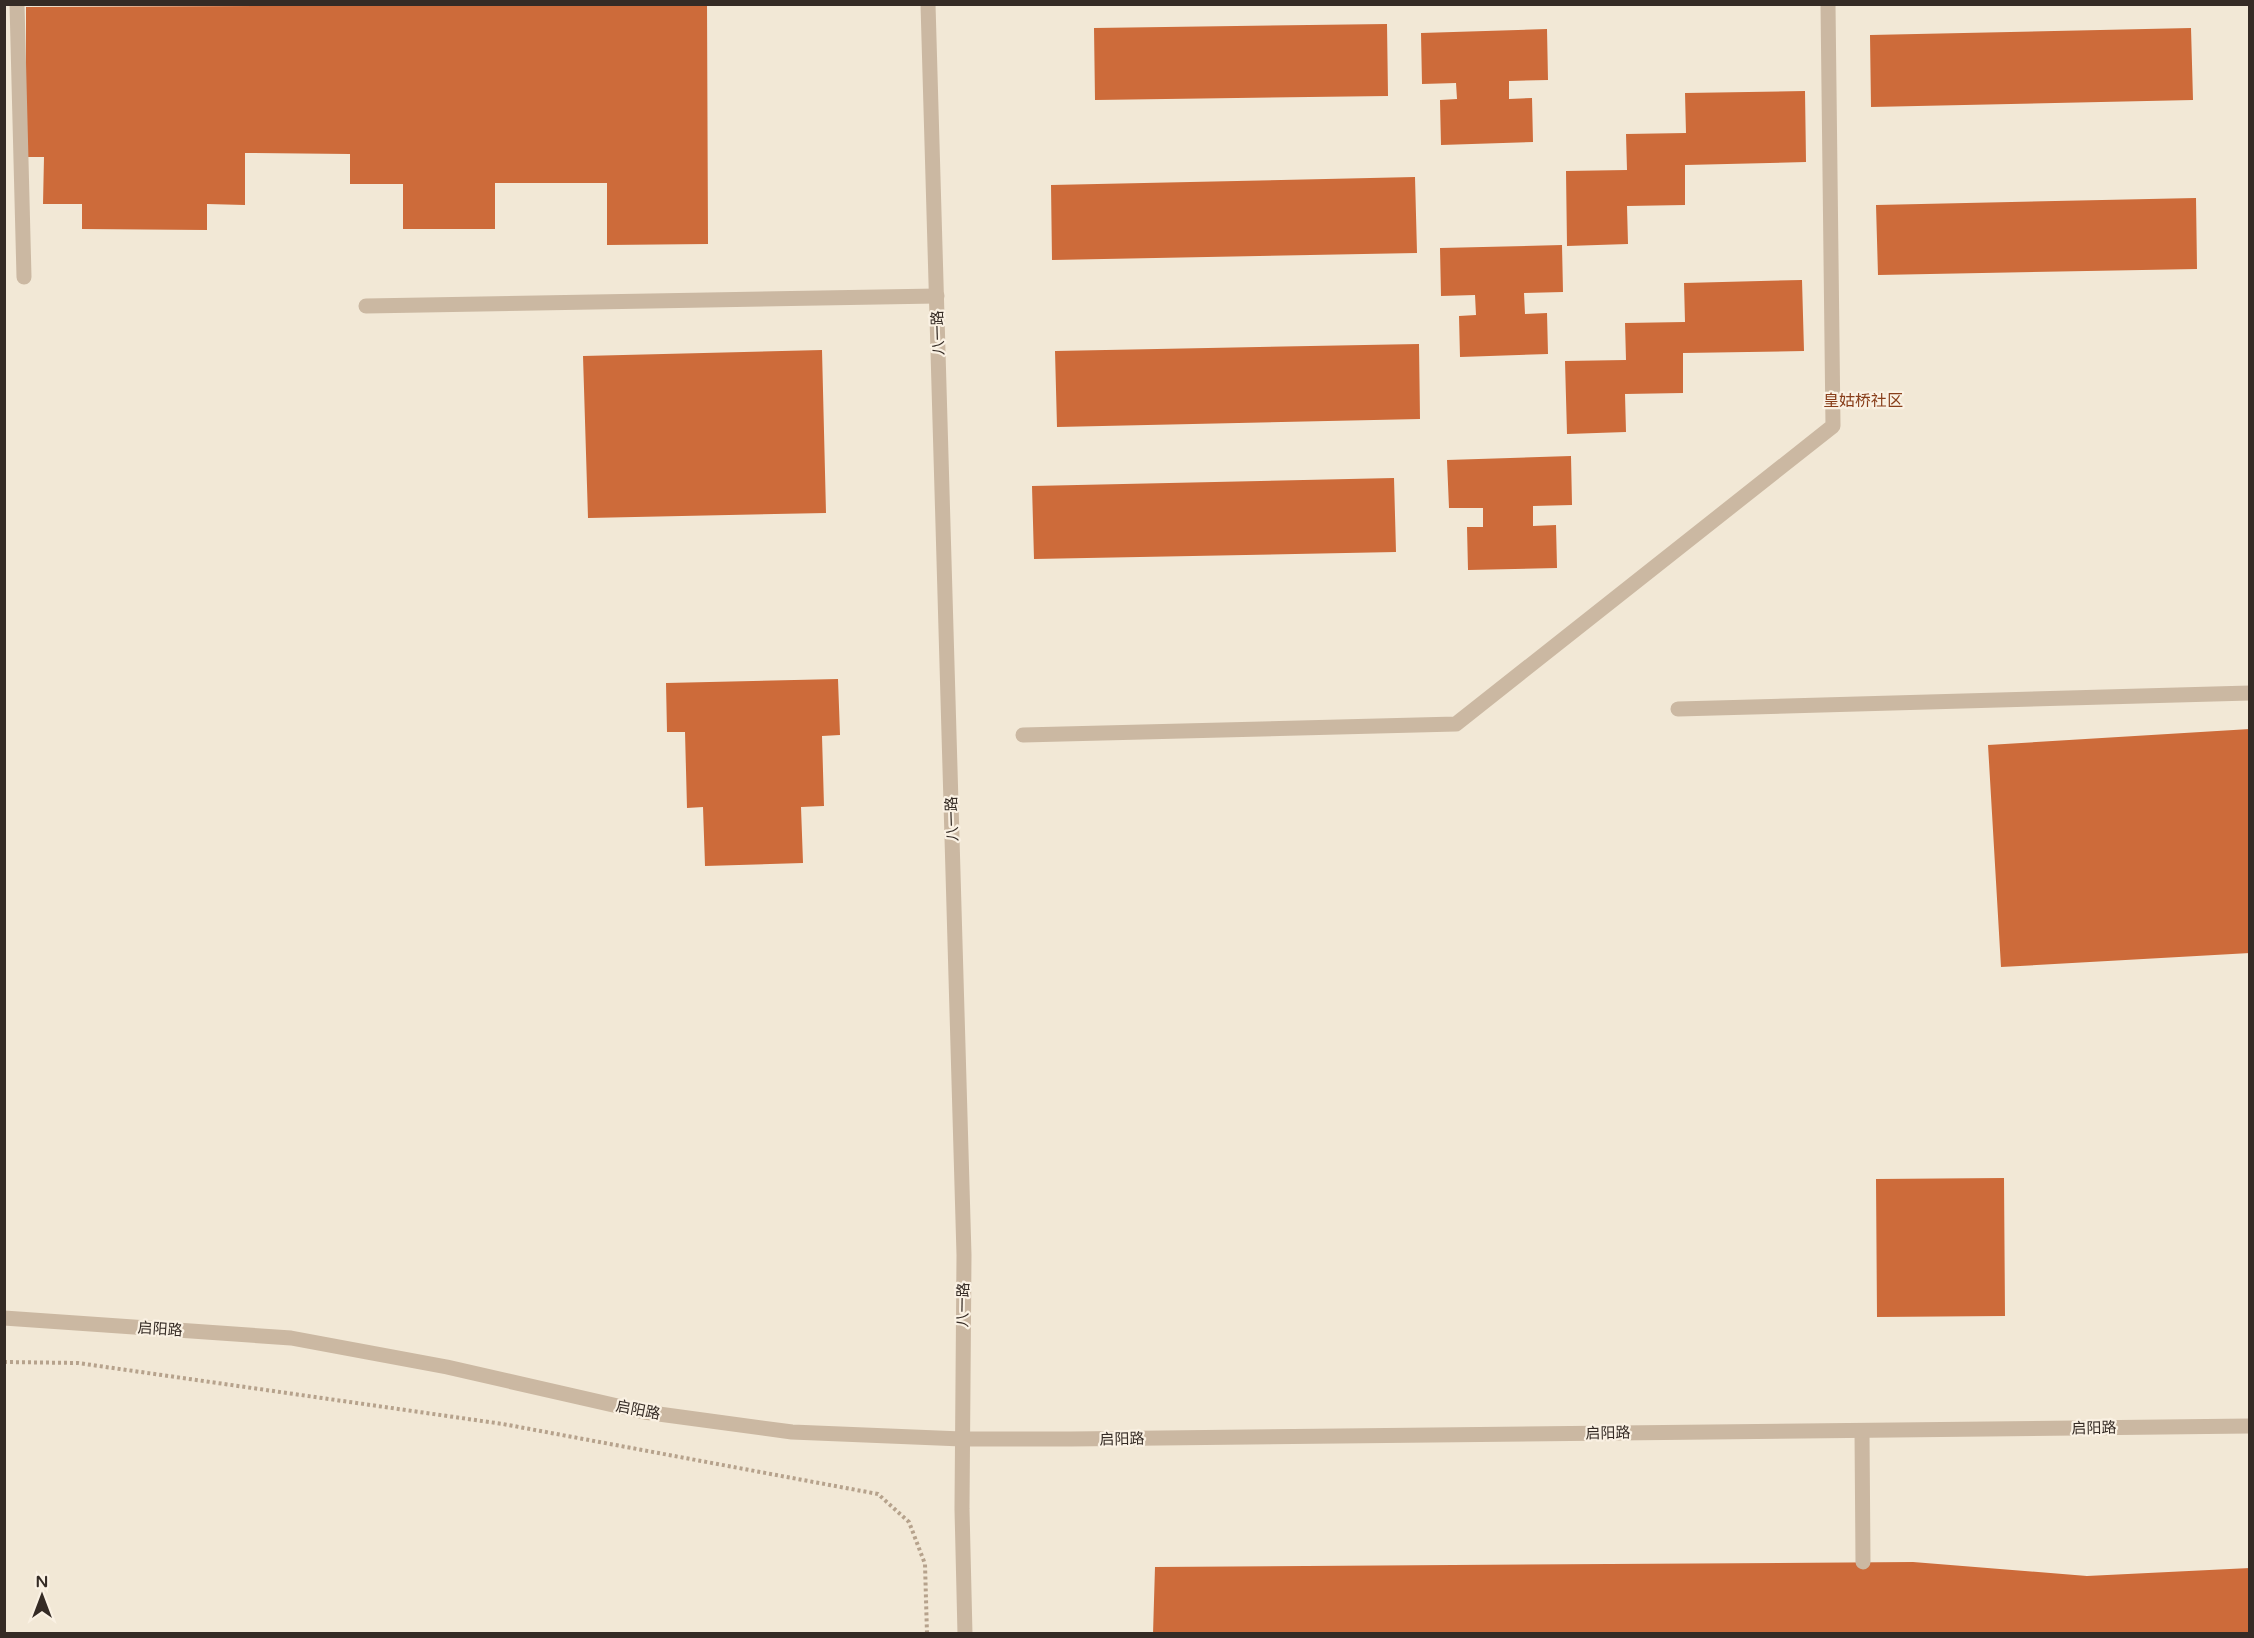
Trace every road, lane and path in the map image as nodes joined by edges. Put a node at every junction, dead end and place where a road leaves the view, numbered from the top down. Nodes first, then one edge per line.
1 (17, 4) edge
2 (928, 4) edge
3 (1828, 4) edge
4 (24, 277) dead end
5 (937, 296) junction
6 (366, 306) dead end
7 (2250, 693) edge
8 (1678, 709) dead end
9 (1023, 735) dead end
10 (4, 1318) edge
11 (4, 1362) edge
12 (2250, 1426) edge
13 (1862, 1431) junction
14 (962, 1439) junction
15 (1863, 1562) dead end
16 (927, 1634) edge
17 (965, 1634) edge

1 - 4 street
2 - 5 street, 八一路
3 - 9 street
5 - 6 street
5 - 14 street, 八一路
7 - 8 street
10 - 14 street, 启阳路
11 - 16 path
12 - 13 street, 启阳路
13 - 14 street, 启阳路
13 - 15 street
14 - 17 street, 八一路

